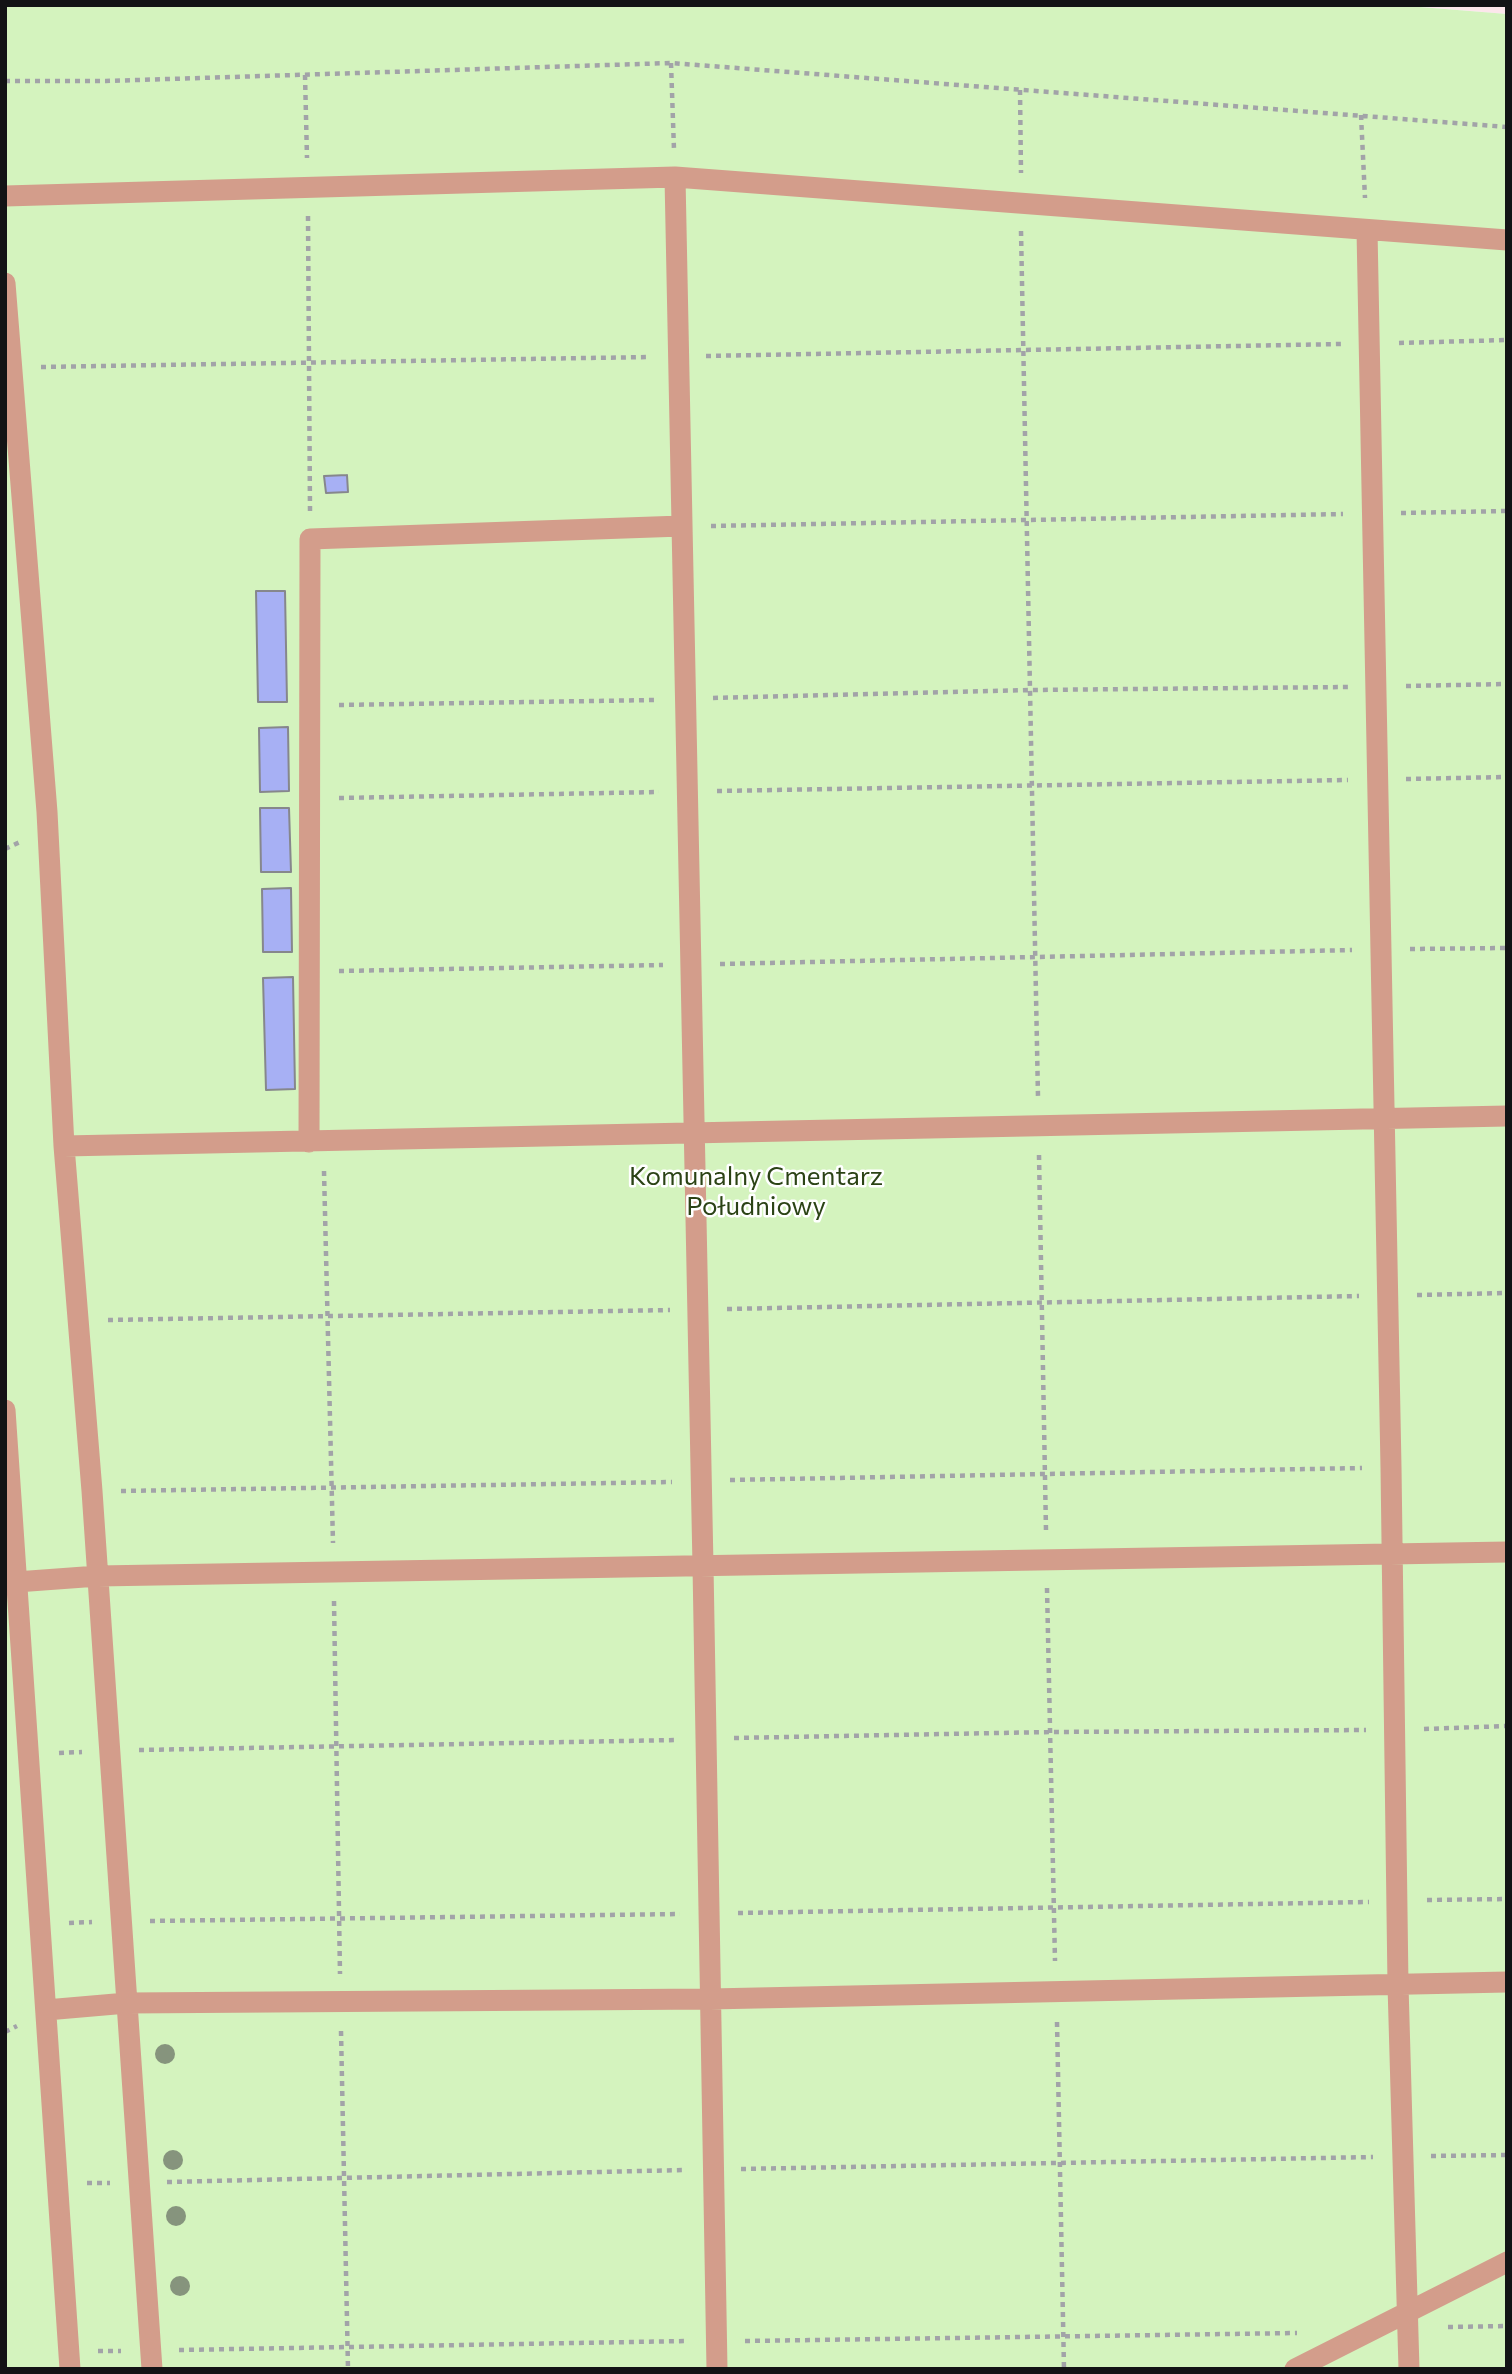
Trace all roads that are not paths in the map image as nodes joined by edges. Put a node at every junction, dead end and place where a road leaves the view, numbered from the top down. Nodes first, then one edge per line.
1 (675, 177) junction
2 (5, 196) edge
3 (1367, 230) junction
4 (1507, 240) edge
5 (5, 283) edge
6 (682, 526) junction
7 (1507, 1116) edge
8 (1383, 1118) junction
9 (695, 1133) junction
10 (316, 1142) junction
11 (64, 1146) junction
12 (5, 1410) edge
13 (1507, 1552) edge
14 (1393, 1554) junction
15 (703, 1566) junction
16 (98, 1576) junction
17 (16, 1582) junction
18 (1507, 1982) edge
19 (1398, 1985) junction
20 (710, 1999) junction
21 (127, 2003) junction
22 (46, 2010) junction
23 (1507, 2262) edge
24 (1409, 2320) junction
25 (70, 2369) edge
26 (152, 2369) edge
27 (716, 2369) edge
28 (1295, 2369) edge
29 (1409, 2369) edge

1 - 2 street
1 - 3 street
1 - 6 street
3 - 4 street
3 - 8 street
5 - 11 street
6 - 9 street
6 - 10 street
7 - 8 street
8 - 9 street
8 - 14 street
9 - 10 street
9 - 15 street
10 - 11 street
11 - 16 street
12 - 17 street
13 - 14 street
14 - 15 street
14 - 19 street
15 - 16 street
15 - 20 street
16 - 17 street
16 - 21 street
17 - 22 street
18 - 19 street
19 - 20 street
19 - 24 street
20 - 21 street
20 - 27 street
21 - 22 street
21 - 26 street
22 - 25 street
23 - 24 street
24 - 28 street
24 - 29 street

